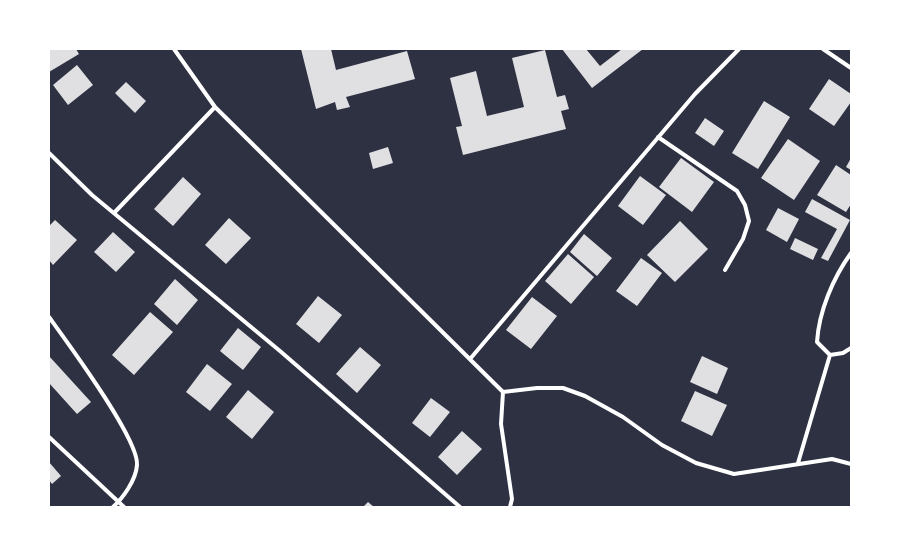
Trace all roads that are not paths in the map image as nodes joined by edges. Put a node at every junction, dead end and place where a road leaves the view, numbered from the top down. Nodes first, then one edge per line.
1 (174, 49) edge
2 (739, 49) edge
3 (823, 49) edge
4 (851, 68) edge
5 (215, 107) junction
6 (658, 137) junction
7 (49, 153) edge
8 (114, 213) junction
9 (851, 253) edge
10 (724, 270) dead end
11 (49, 318) edge
12 (851, 348) edge
13 (830, 355) junction
14 (470, 359) junction
15 (503, 392) junction
16 (49, 437) edge
17 (798, 464) junction
18 (851, 464) edge
19 (119, 502) junction
20 (113, 507) edge
21 (124, 507) edge
22 (460, 507) edge
23 (510, 507) edge

1 - 5 street
2 - 6 street
3 - 4 street
5 - 8 street
5 - 14 street
6 - 10 street
6 - 14 street
7 - 8 street
8 - 22 street
9 - 13 street
11 - 19 street
12 - 13 street
13 - 17 street
14 - 15 street
15 - 17 street
15 - 23 street
16 - 19 street
17 - 18 street
19 - 20 street
19 - 21 street

